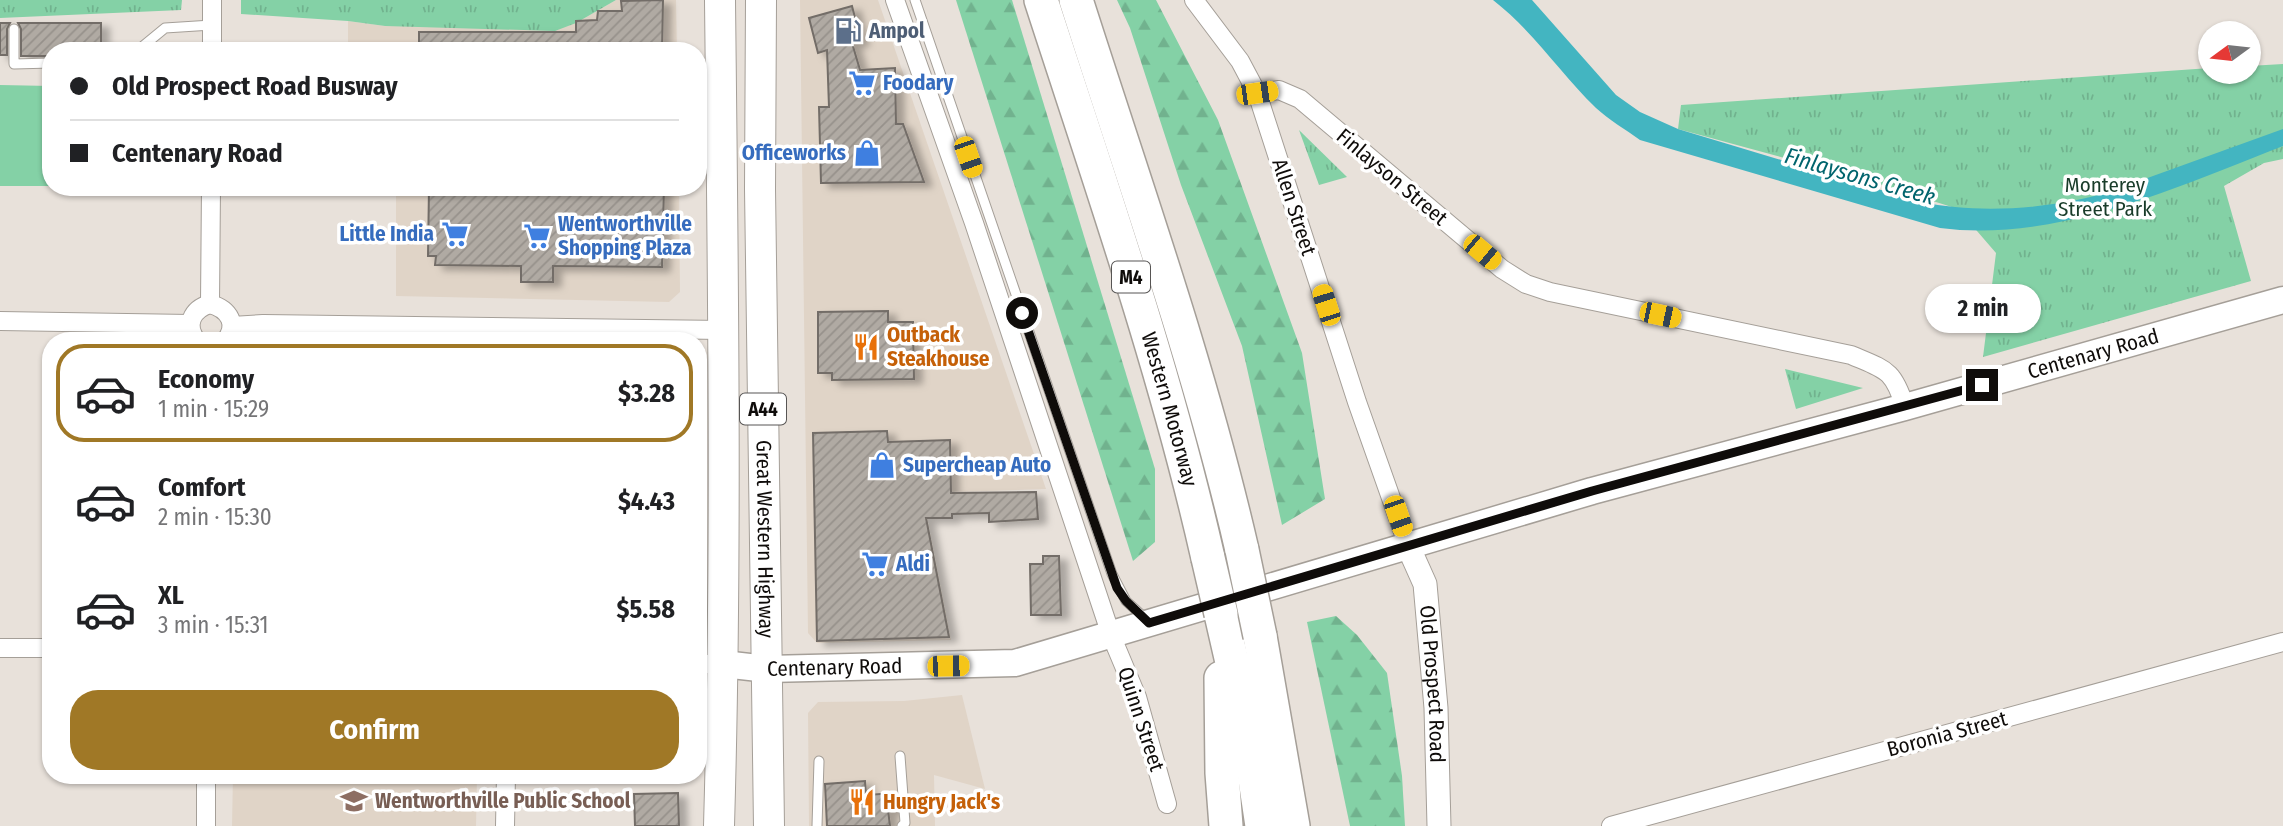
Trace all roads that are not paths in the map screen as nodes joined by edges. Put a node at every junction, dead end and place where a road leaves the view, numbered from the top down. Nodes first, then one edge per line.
1 (212, 0) edge
2 (720, 0) edge
3 (761, 0) edge
4 (895, 0) edge
5 (915, 0) edge
6 (1041, 0) edge
7 (1076, 0) edge
8 (1194, 0) edge
9 (212, 25) junction
10 (14, 29) dead end
11 (148, 42) edge
12 (212, 42) edge
13 (42, 63) edge
14 (1257, 93) junction
15 (211, 196) edge
16 (2283, 300) edge
17 (210, 304) junction
18 (0, 321) edge
19 (190, 324) junction
20 (724, 330) junction
21 (191, 332) edge
22 (229, 332) edge
23 (236, 332) edge
24 (1905, 407) junction
25 (1409, 546) junction
26 (1149, 623) junction
27 (1111, 635) junction
28 (1223, 635) junction
29 (2283, 642) edge
30 (0, 648) edge
31 (42, 648) edge
32 (710, 664) edge
33 (768, 669) junction
34 (900, 756) dead end
35 (819, 761) dead end
36 (206, 784) edge
37 (506, 784) edge
38 (1167, 804) dead end
39 (206, 826) edge
40 (505, 826) edge
41 (719, 826) edge
42 (769, 826) edge
43 (817, 826) edge
44 (902, 826) edge
45 (1226, 826) edge
46 (1262, 826) edge
47 (1293, 826) edge
48 (1439, 826) edge
49 (1611, 826) edge

1 - 9 street
2 - 20 highway, Great Western Highway / A44
3 - 33 highway, Great Western Highway / A44
4 - 27 street
5 - 26 lane
6 - 28 highway, Western Motorway / M4, bridge
7 - 47 highway, Western Motorway / M4, bridge
8 - 14 street, Allen Street
9 - 11 lane
9 - 12 street
10 - 13 lane
14 - 24 street, Finlayson Street
14 - 25 street, Allen Street
15 - 17 street
16 - 24 main road, Centenary Road
17 - 19 street
17 - 22 street
18 - 19 street
19 - 21 street
20 - 23 street
20 - 32 highway, Great Western Highway / A44
24 - 25 main road, Centenary Road
25 - 26 main road, Centenary Road
25 - 48 street, Old Prospect Road
26 - 27 main road, Centenary Road
27 - 33 main road, Centenary Road
27 - 38 street, Quinn Street
28 - 45 highway
28 - 46 highway, Western Motorway / M4
29 - 49 street, Boronia Street
30 - 31 street
32 - 33 main road, Centenary Road
32 - 41 highway, Great Western Highway / A44
33 - 42 highway, Great Western Highway / A44
34 - 44 lane
35 - 43 lane
36 - 39 street
37 - 40 street

